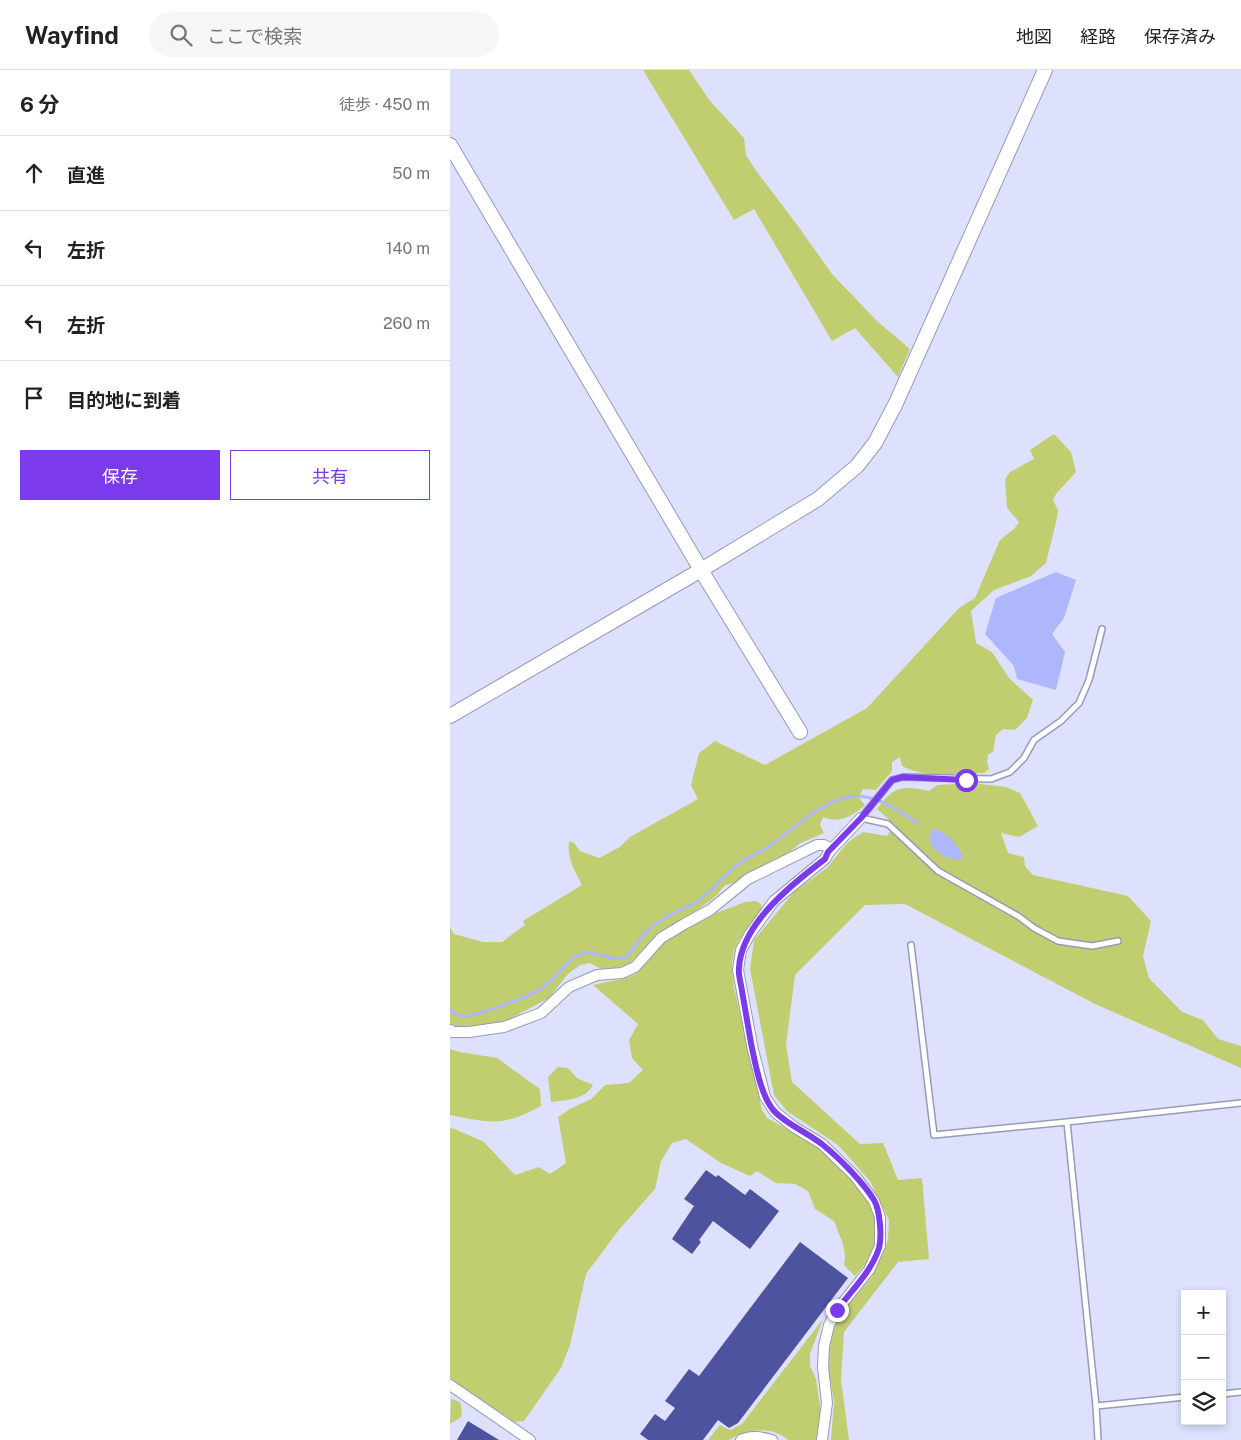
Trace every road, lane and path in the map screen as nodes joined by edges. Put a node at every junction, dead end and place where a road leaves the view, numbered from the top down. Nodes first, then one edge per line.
1 (1044, 70) edge
2 (450, 145) edge
3 (701, 570) junction
4 (1102, 629) dead end
5 (450, 716) edge
6 (800, 732) dead end
7 (861, 818) junction
8 (828, 852) junction
9 (1118, 941) dead end
10 (911, 945) dead end
11 (450, 1030) edge
12 (1241, 1103) edge
13 (1067, 1122) junction
14 (450, 1385) edge
15 (1241, 1392) edge
16 (1226, 1394) edge
17 (1181, 1398) edge
18 (1096, 1406) junction
19 (530, 1440) edge
20 (741, 1440) edge
21 (772, 1440) edge
22 (822, 1440) edge
23 (1098, 1440) edge

1 - 3 street
2 - 3 street
3 - 5 street
3 - 6 street
4 - 7 lane
7 - 8 street
7 - 9 lane
8 - 11 street
8 - 22 street
10 - 13 lane
12 - 13 lane
13 - 18 lane
14 - 19 street
15 - 16 lane
17 - 18 lane
18 - 23 lane
20 - 21 street

